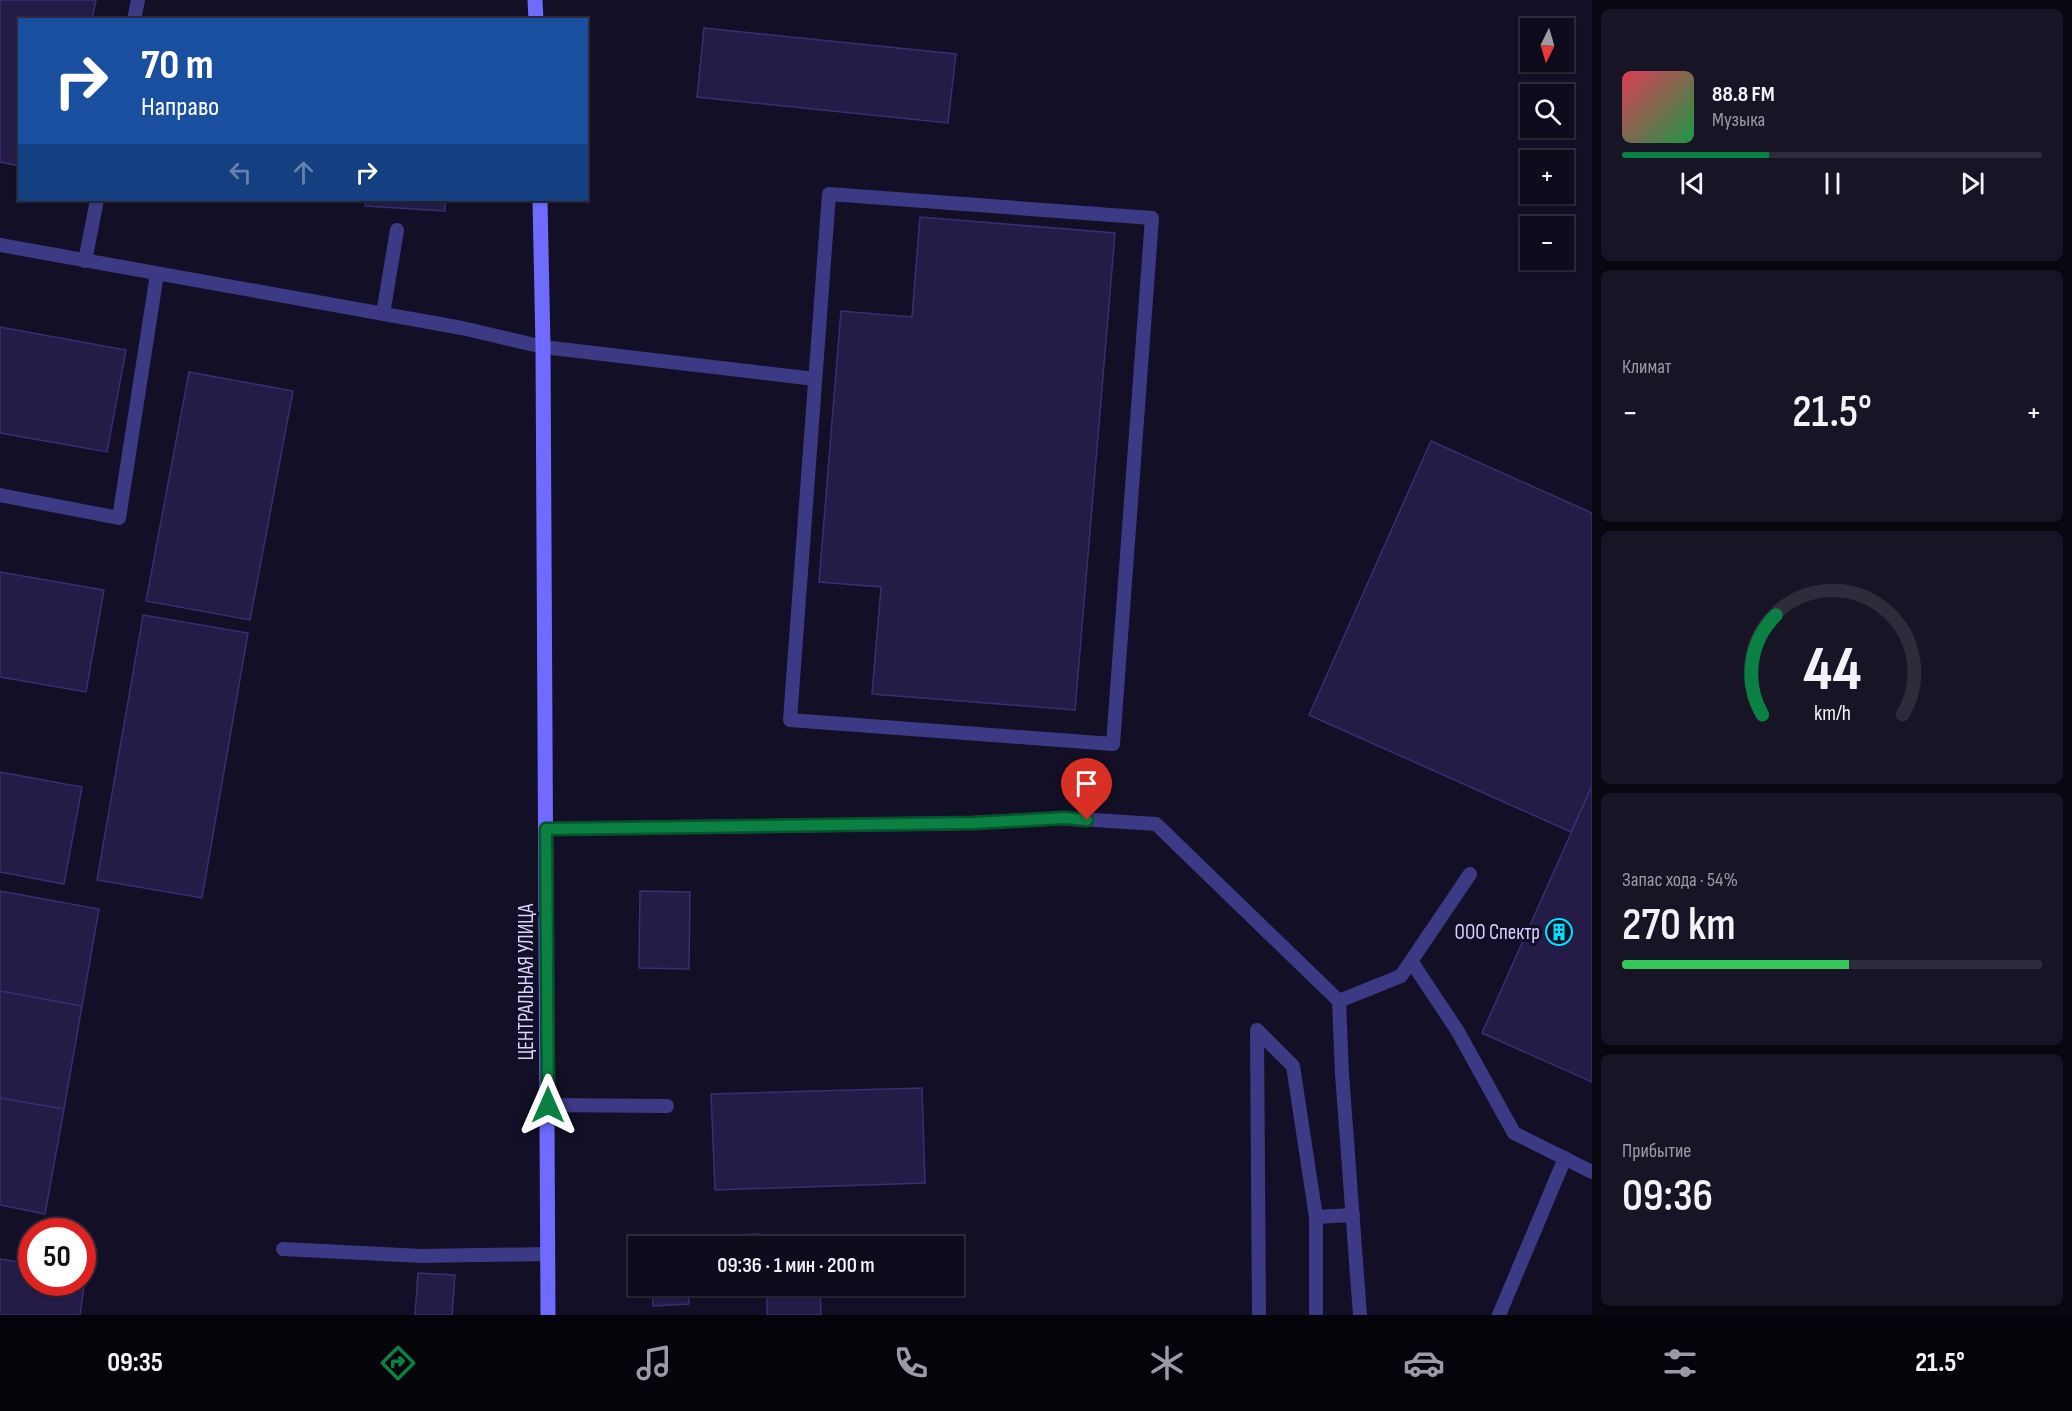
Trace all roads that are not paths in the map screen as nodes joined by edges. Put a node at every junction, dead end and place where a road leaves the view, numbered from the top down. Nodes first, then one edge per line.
1 (138, 0) edge
2 (535, 0) edge
3 (134, 18) edge
4 (536, 18) edge
5 (97, 201) edge
6 (540, 201) edge
7 (397, 230) dead end
8 (0, 246) edge
9 (85, 261) junction
10 (157, 274) junction
11 (383, 314) junction
12 (543, 347) junction
13 (815, 379) junction
14 (0, 495) edge
15 (546, 829) junction
16 (1470, 874) dead end
17 (1411, 961) junction
18 (1339, 1000) junction
19 (548, 1105) junction
20 (667, 1106) dead end
21 (1564, 1158) junction
22 (1592, 1172) edge
23 (1353, 1215) junction
24 (1316, 1218) junction
25 (283, 1249) dead end
26 (548, 1254) junction
27 (548, 1315) edge
28 (1259, 1315) edge
29 (1316, 1315) edge
30 (1360, 1315) edge
31 (1499, 1315) edge

1 - 3 lane
2 - 4 main road
5 - 9 lane
6 - 12 main road, ЦЕНТРАЛЬНАЯ УЛИЦА
7 - 11 lane
8 - 9 lane
9 - 10 lane
10 - 11 lane
10 - 14 lane
11 - 12 lane
12 - 13 lane
12 - 15 main road, ЦЕНТРАЛЬНАЯ УЛИЦА
13 - 13 lane
15 - 18 lane
15 - 19 main road, ЦЕНТРАЛЬНАЯ УЛИЦА
16 - 17 lane
17 - 18 lane
17 - 21 lane
18 - 23 lane
19 - 20 lane
19 - 26 main road, ЦЕНТРАЛЬНАЯ УЛИЦА
21 - 22 lane
21 - 31 lane
23 - 24 lane
23 - 30 lane
24 - 28 lane
24 - 29 lane
25 - 26 lane
26 - 27 main road, ЦЕНТРАЛЬНАЯ УЛИЦА

